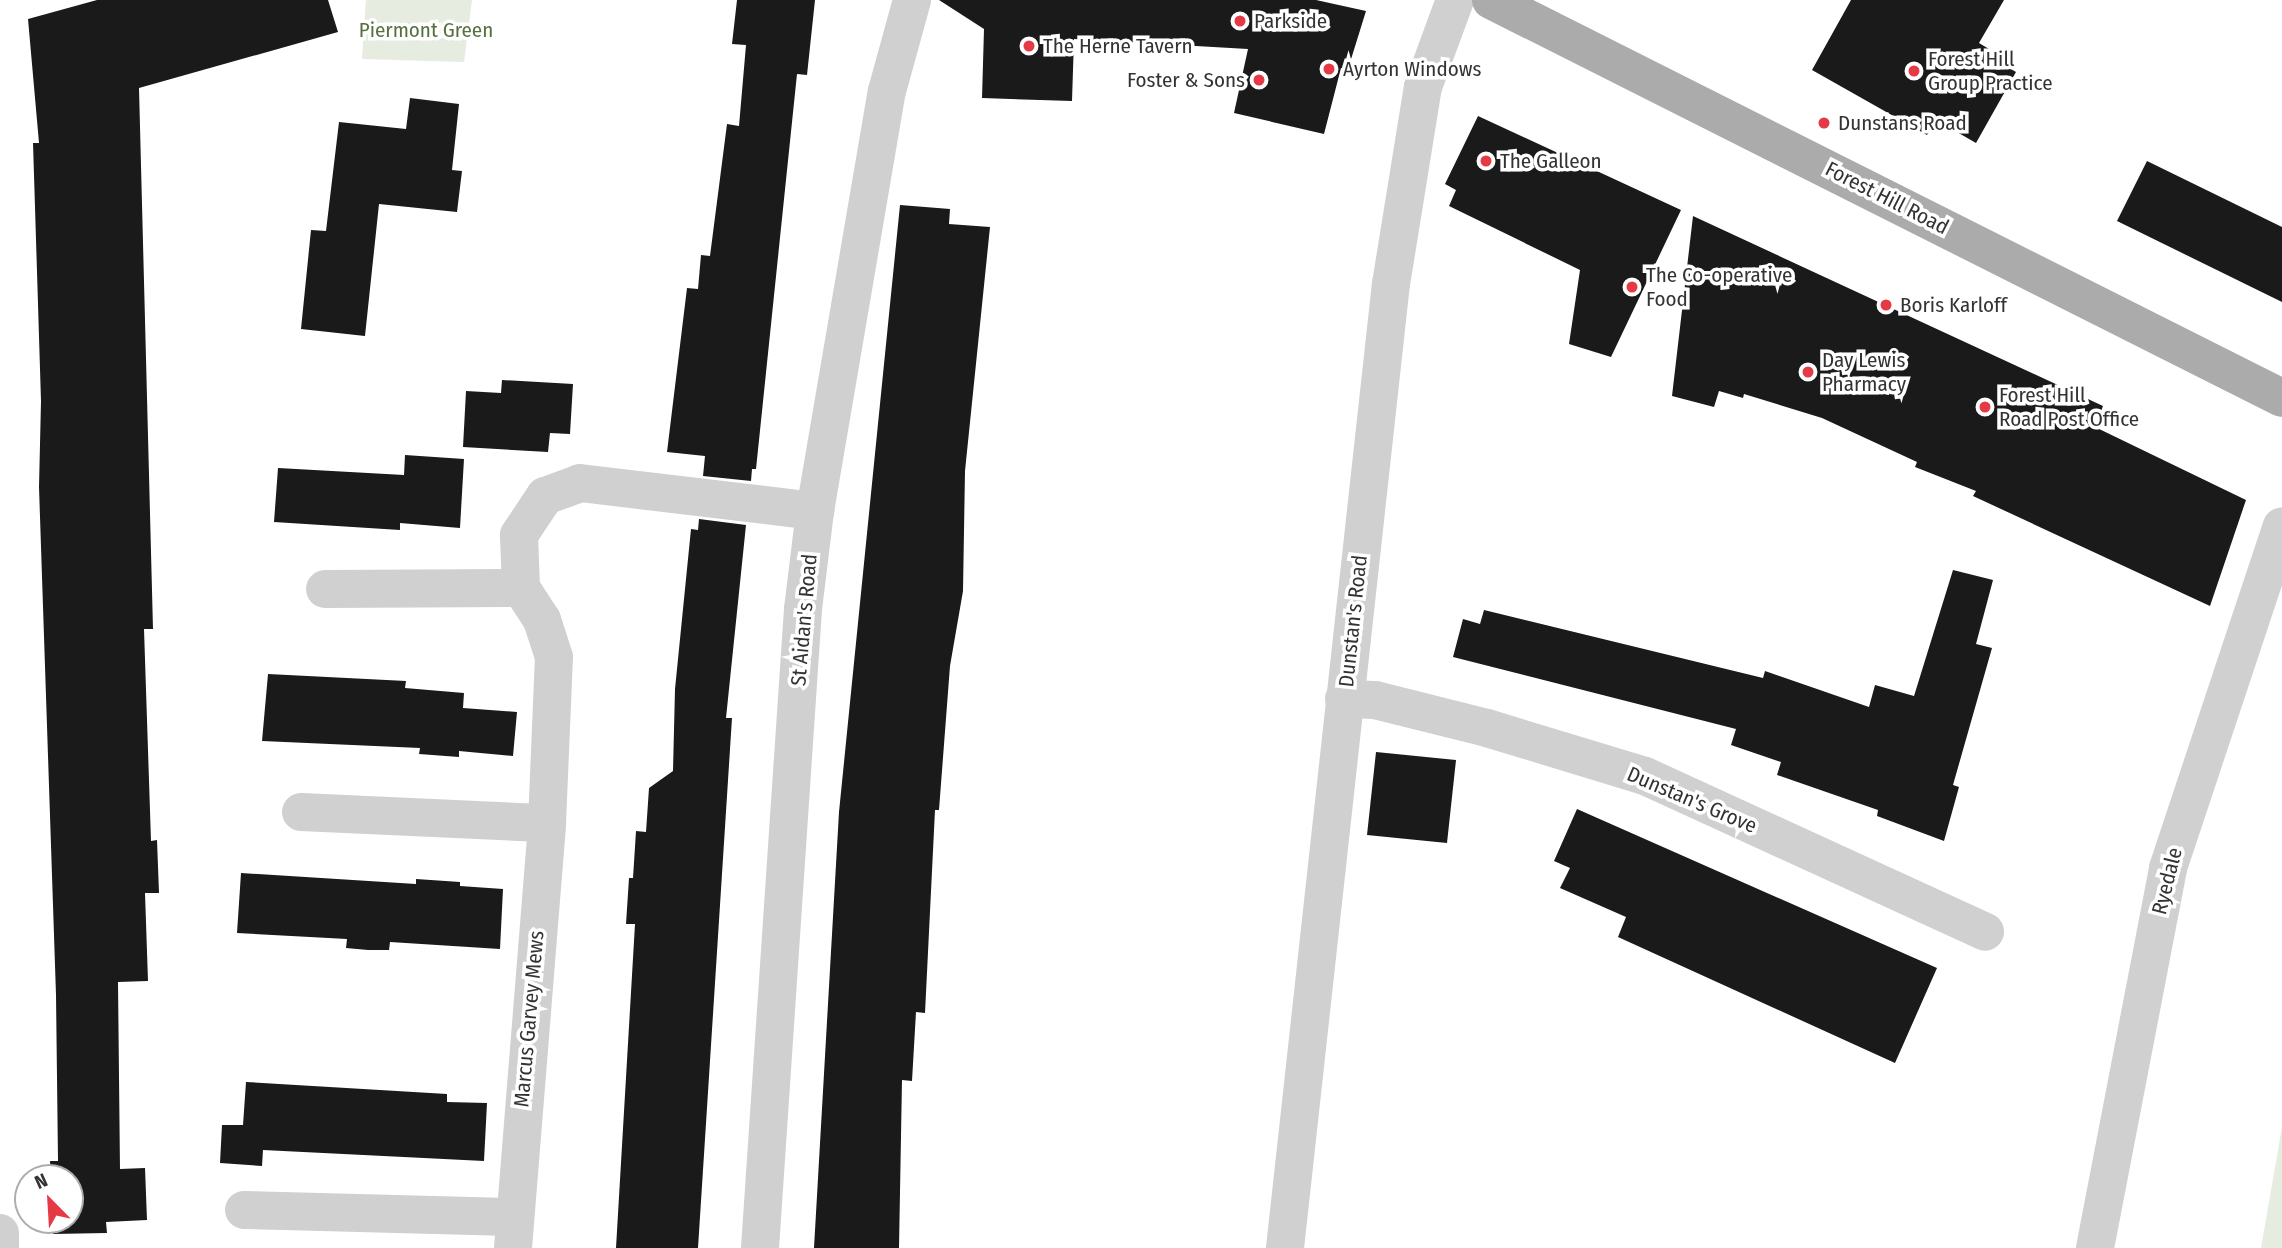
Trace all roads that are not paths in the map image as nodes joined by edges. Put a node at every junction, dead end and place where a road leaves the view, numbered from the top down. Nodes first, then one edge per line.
1 (912, 0) edge
2 (1455, 0) edge
3 (1491, 0) edge
4 (2282, 398) edge
5 (815, 511) junction
6 (2282, 526) edge
7 (520, 588) junction
8 (326, 589) dead end
9 (1345, 699) junction
10 (300, 812) dead end
11 (547, 822) junction
12 (1985, 932) dead end
13 (244, 1210) dead end
14 (514, 1232) edge
15 (0, 1233) edge
16 (0, 1248) edge
17 (760, 1248) edge
18 (1285, 1248) edge
19 (2095, 1248) edge

1 - 5 street, St Aidan's Road
2 - 9 street, Dunstan's Road
3 - 4 main road, Forest Hill Road
5 - 7 street
5 - 17 street, St Aidan's Road
6 - 19 street, Ryedale
7 - 8 street
7 - 11 street, Marcus Garvey Mews
9 - 12 street, Dunstan's Grove
9 - 18 street, Dunstan's Road
10 - 11 street
11 - 14 street, Marcus Garvey Mews
13 - 14 street, Marcus Garvey Mews
15 - 16 street

